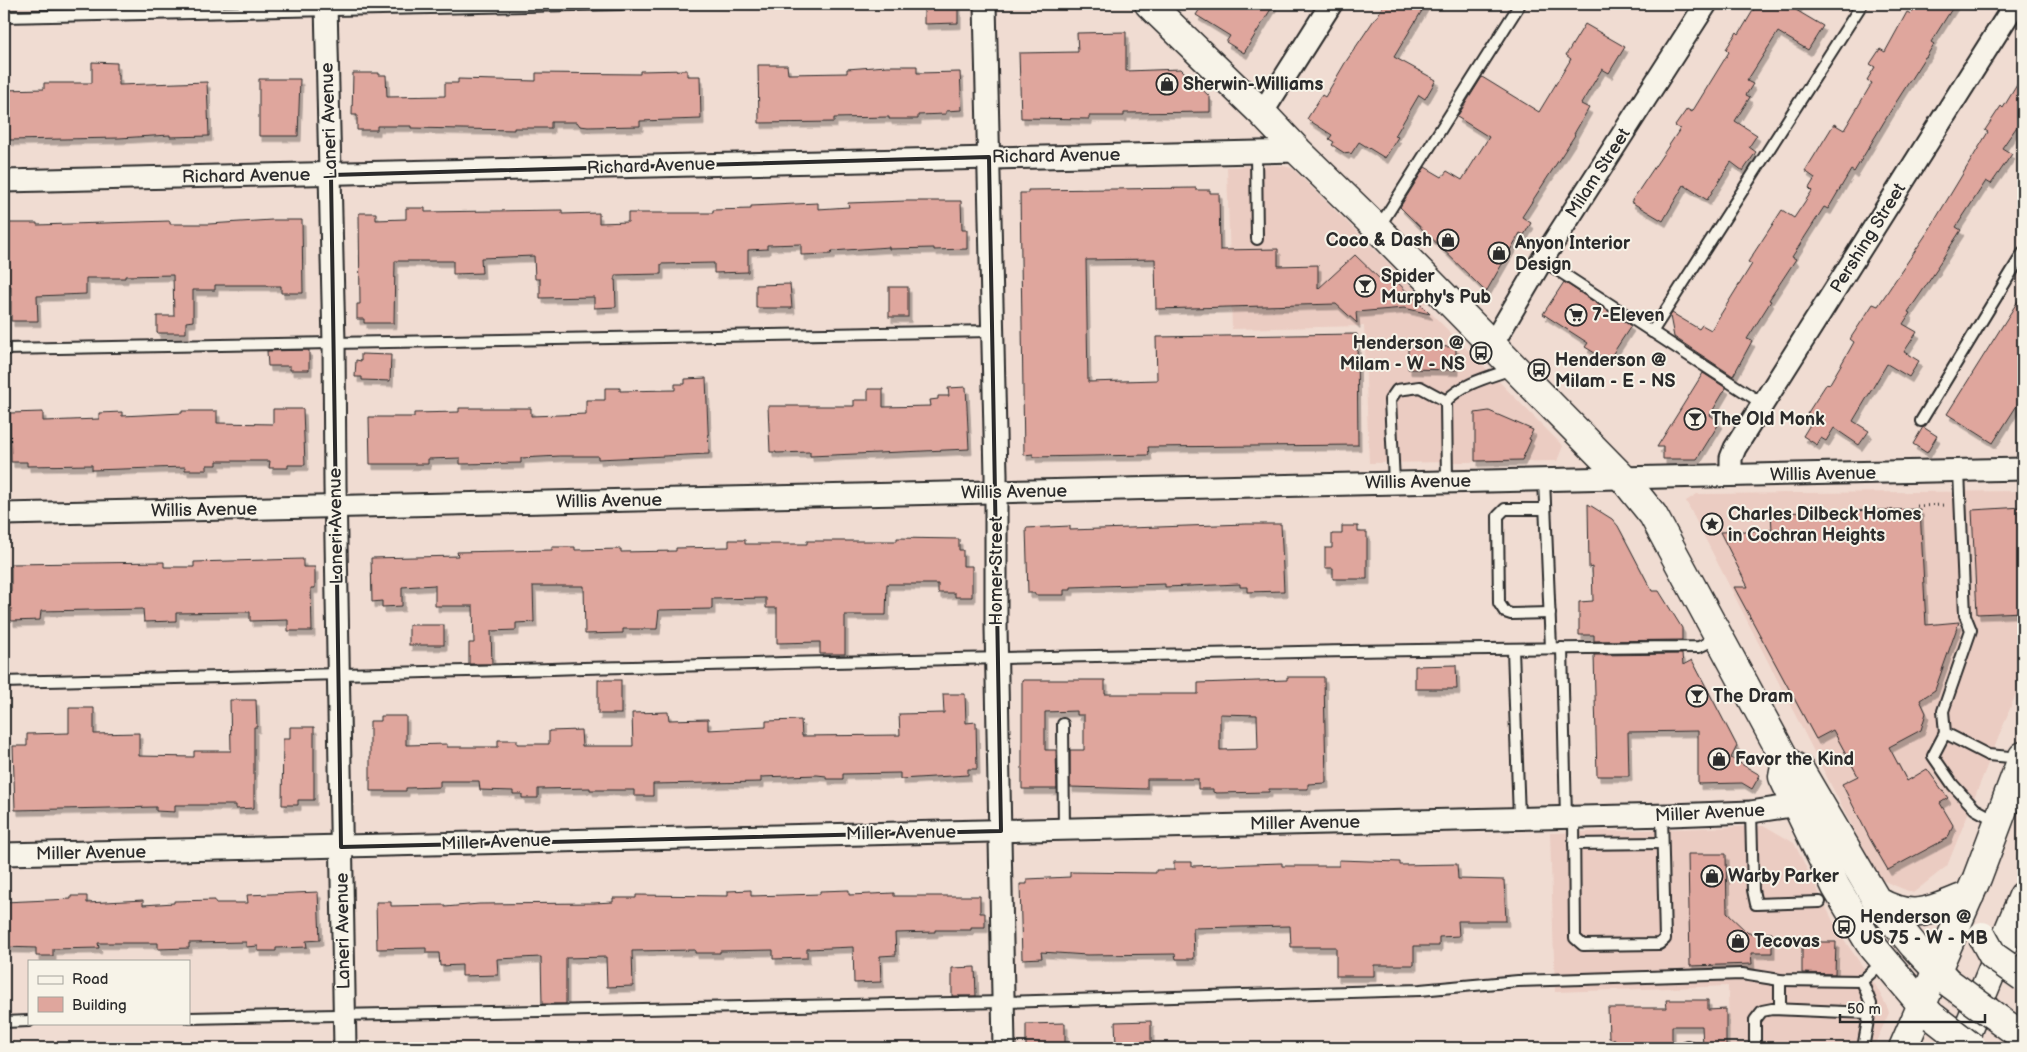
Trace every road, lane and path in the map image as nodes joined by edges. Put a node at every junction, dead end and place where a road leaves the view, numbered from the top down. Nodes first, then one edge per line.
1 (622, 4) edge
2 (986, 4) edge
3 (1331, 4) edge
4 (1520, 4) edge
5 (1706, 4) edge
6 (1862, 4) edge
7 (2015, 4) edge
8 (1154, 5) edge
9 (326, 7) edge
10 (4, 17) edge
11 (1262, 113) junction
12 (1298, 151) junction
13 (1256, 152) junction
14 (989, 157) junction
15 (331, 175) junction
16 (4, 181) edge
17 (1378, 229) junction
18 (1257, 239) dead end
19 (2023, 253) edge
20 (1542, 260) junction
21 (992, 331) junction
22 (1652, 332) junction
23 (334, 343) junction
24 (1492, 345) junction
25 (4, 349) edge
26 (1515, 368) junction
27 (1446, 401) junction
28 (1763, 404) junction
29 (1921, 421) dead end
30 (2023, 469) edge
31 (1959, 471) junction
32 (1731, 476) junction
33 (1623, 478) junction
34 (1544, 479) junction
35 (1447, 481) junction
36 (1394, 482) junction
37 (996, 492) junction
38 (1960, 504) junction
39 (1917, 506) dead end
40 (335, 508) junction
41 (1545, 509) junction
42 (4, 514) edge
43 (1550, 613) junction
44 (1719, 637) junction
45 (1551, 648) junction
46 (1562, 648) junction
47 (1513, 649) junction
48 (996, 659) junction
49 (339, 675) junction
50 (4, 682) edge
51 (1063, 724) dead end
52 (1945, 733) junction
53 (2023, 757) edge
54 (1786, 761) junction
55 (1797, 805) junction
56 (1751, 812) junction
57 (1662, 815) junction
58 (1518, 818) junction
59 (1570, 818) junction
60 (1998, 822) junction
61 (1064, 830) junction
62 (1001, 831) junction
63 (1662, 843) junction
64 (1574, 844) junction
65 (341, 847) junction
66 (4, 854) edge
67 (1970, 895) junction
68 (2023, 896) edge
69 (1877, 901) junction
70 (1820, 902) dead end
71 (1885, 960) junction
72 (1943, 976) junction
73 (2023, 978) edge
74 (1780, 980) junction
75 (1862, 981) junction
76 (1004, 1002) junction
77 (1780, 1009) junction
78 (1927, 1011) junction
79 (1869, 1013) junction
80 (345, 1015) junction
81 (190, 1018) edge
82 (4, 1022) edge
83 (28, 1022) edge
84 (2023, 1026) edge
85 (2023, 1037) edge
86 (345, 1048) edge
87 (1004, 1048) edge
88 (1755, 1048) edge
89 (1863, 1048) edge
90 (1903, 1048) edge
91 (1960, 1048) edge
92 (1973, 1048) edge
93 (2014, 1048) edge

1 - 9 lane
2 - 14 street, Homer Street
3 - 11 street
4 - 17 lane
5 - 20 street, Milam Street
6 - 22 lane
7 - 28 street, Pershing Street
8 - 11 main road
9 - 10 lane
9 - 15 street, Laneri Avenue
11 - 12 main road
12 - 13 street, Richard Avenue
12 - 17 main road
13 - 14 street, Richard Avenue
13 - 18 lane
14 - 15 street, Richard Avenue
14 - 21 street, Homer Street
15 - 16 street, Richard Avenue
15 - 23 street, Laneri Avenue
17 - 24 main road
19 - 29 lane
20 - 22 lane
20 - 24 street, Milam Street
21 - 23 lane
21 - 37 street, Homer Street
22 - 28 lane
23 - 25 lane
23 - 40 street, Laneri Avenue
24 - 26 main road
26 - 27 lane
26 - 33 main road
27 - 35 lane
27 - 36 lane
28 - 32 street, Pershing Street
30 - 31 street, Willis Avenue
31 - 32 street, Willis Avenue
31 - 38 lane
32 - 33 street, Willis Avenue
33 - 34 street, Willis Avenue
33 - 44 main road
34 - 35 street, Willis Avenue
34 - 41 lane
35 - 36 street, Willis Avenue
36 - 37 street, Willis Avenue
37 - 40 street, Willis Avenue
37 - 48 street, Homer Street
38 - 39 path
38 - 52 lane
40 - 42 street, Willis Avenue
40 - 49 street, Laneri Avenue
41 - 43 lane
41 - 43 lane
43 - 45 lane
44 - 46 lane
44 - 54 main road
45 - 46 lane
45 - 47 lane
46 - 59 lane
47 - 48 lane
47 - 58 lane
48 - 49 lane
48 - 62 street, Homer Street
49 - 50 lane
49 - 65 street, Laneri Avenue
51 - 61 lane
52 - 53 lane
52 - 60 lane
53 - 60 main road
54 - 55 main road
54 - 69 main road
55 - 56 street, Miller Avenue
55 - 71 main road
56 - 57 street, Miller Avenue
56 - 70 lane
57 - 59 street, Miller Avenue
57 - 63 lane
58 - 59 street, Miller Avenue
58 - 61 street, Miller Avenue
59 - 64 lane
60 - 67 main road
61 - 62 street, Miller Avenue
62 - 65 street, Miller Avenue
62 - 76 street, Homer Street
63 - 64 lane
63 - 64 lane
65 - 66 street, Miller Avenue
65 - 80 street, Laneri Avenue
67 - 69 main road
67 - 72 main road
67 - 73 main road, bridge
68 - 91 main road
69 - 72 main road
71 - 75 lane
71 - 78 main road
72 - 78 main road
72 - 85 main road, bridge
74 - 75 lane
74 - 76 lane
74 - 77 lane
75 - 79 lane
76 - 80 lane
76 - 87 street, Homer Street
77 - 79 lane
77 - 88 lane
78 - 90 main road
78 - 92 main road, bridge
79 - 89 lane
80 - 81 lane
80 - 86 street, Laneri Avenue
82 - 83 lane
84 - 93 main road

